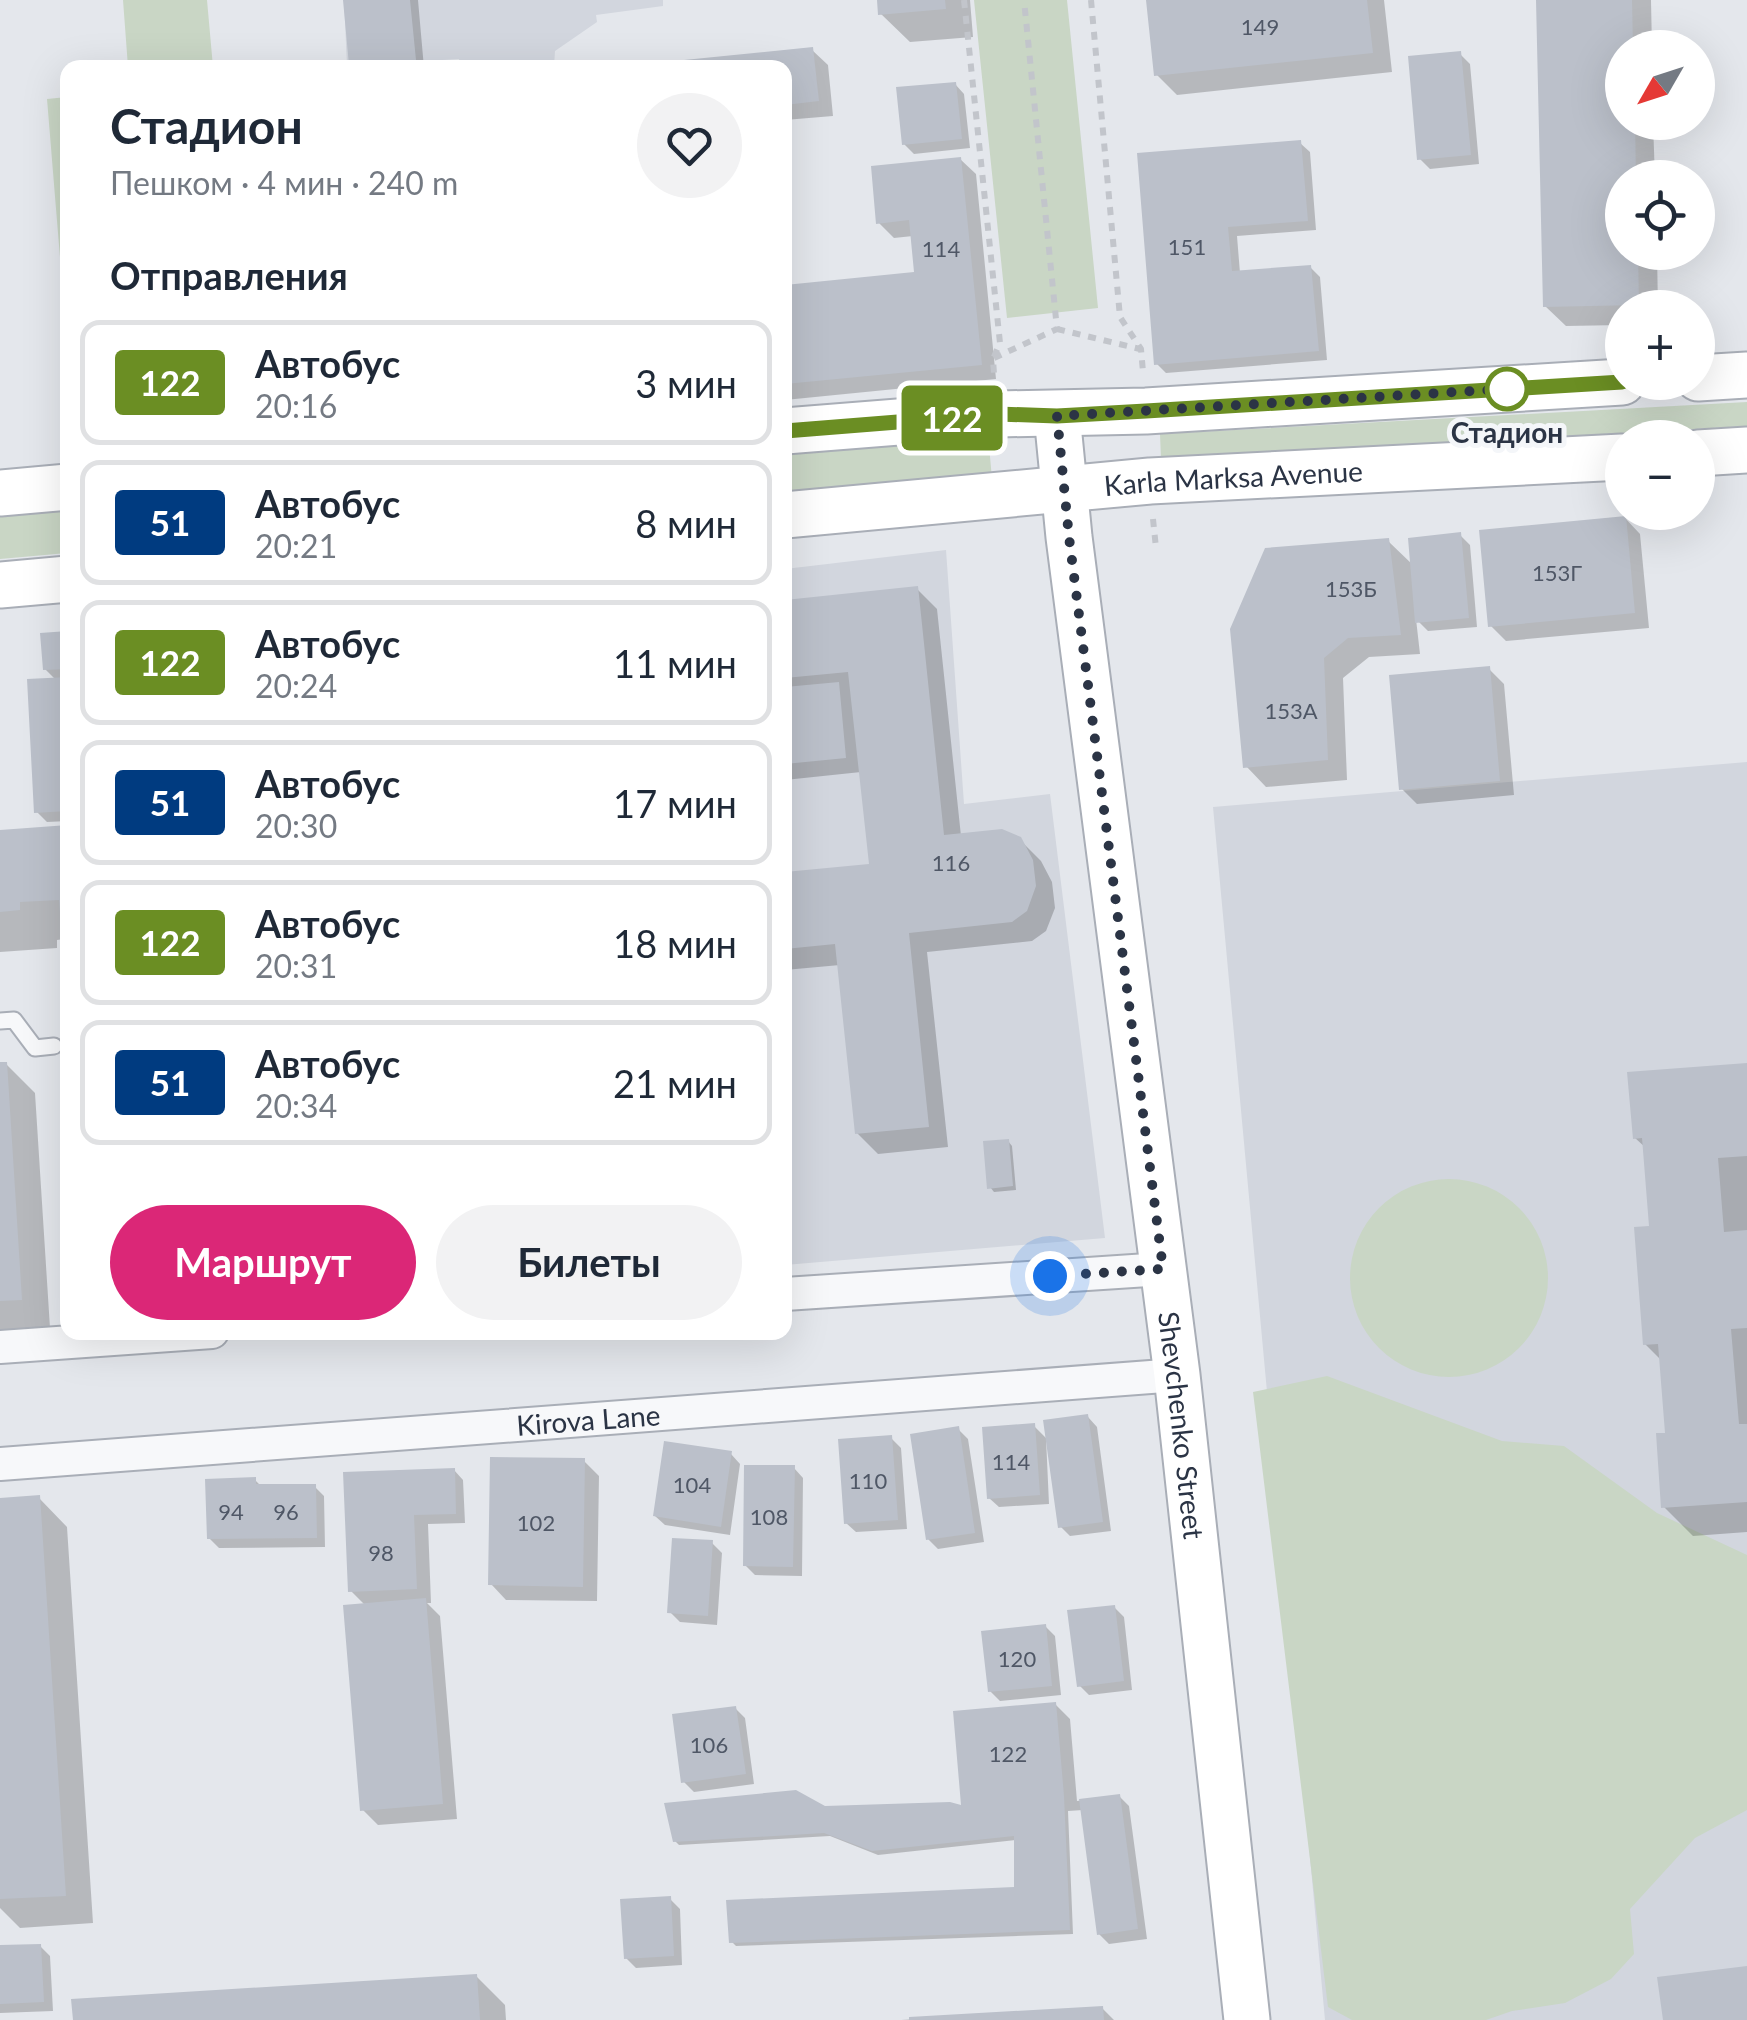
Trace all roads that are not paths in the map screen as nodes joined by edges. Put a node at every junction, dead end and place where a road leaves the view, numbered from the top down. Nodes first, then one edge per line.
1 (1747, 374) edge
2 (1715, 377) edge
3 (1605, 383) edge
4 (1057, 416) junction
5 (792, 430) edge
6 (1747, 450) edge
7 (1715, 452) edge
8 (1605, 458) edge
9 (60, 488) edge
10 (1065, 488) junction
11 (0, 492) edge
12 (792, 514) edge
13 (60, 580) edge
14 (0, 585) edge
15 (0, 1022) edge
16 (54, 1046) dead end
17 (1163, 1269) junction
18 (792, 1294) edge
19 (91, 1340) edge
20 (0, 1346) edge
21 (1177, 1375) junction
22 (0, 1464) edge
23 (1247, 2020) edge

1 - 2 main road
3 - 4 main road
4 - 5 main road
4 - 10 main road, Shevchenko Street
6 - 7 main road
8 - 10 main road, Karla Marksa Avenue
9 - 11 main road
10 - 12 main road, Karla Marksa Avenue
10 - 17 main road, Shevchenko Street
13 - 14 main road
15 - 16 lane
17 - 18 street
17 - 21 main road, Shevchenko Street
19 - 20 street
21 - 22 street, Kirova Lane
21 - 23 main road, Shevchenko Street

